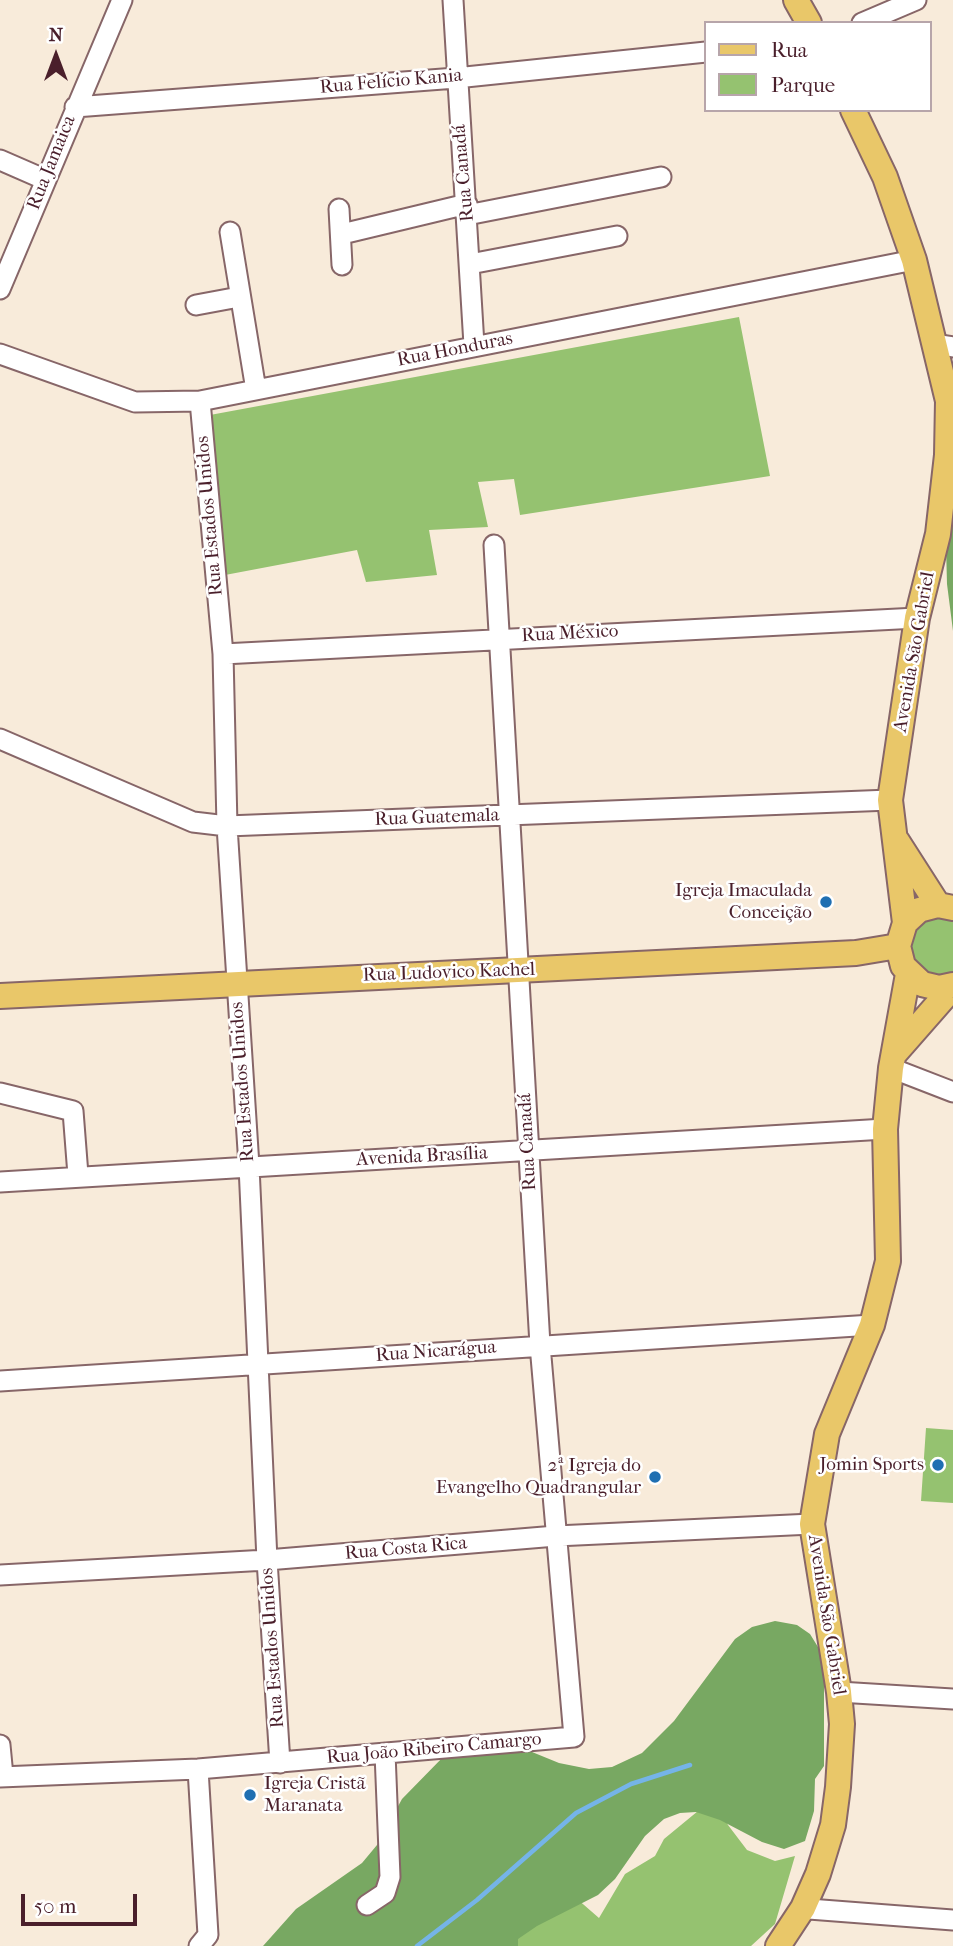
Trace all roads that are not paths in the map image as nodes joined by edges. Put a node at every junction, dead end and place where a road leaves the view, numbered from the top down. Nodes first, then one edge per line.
1 (122, 0) edge
2 (453, 0) edge
3 (796, 0) edge
4 (916, 0) edge
5 (808, 21) edge
6 (867, 21) edge
7 (704, 52) edge
8 (456, 78) junction
9 (75, 107) junction
10 (854, 112) edge
11 (0, 160) edge
12 (661, 177) dead end
13 (46, 180) junction
14 (339, 209) dead end
15 (467, 209) junction
16 (230, 232) dead end
17 (342, 234) junction
18 (617, 236) dead end
19 (914, 260) junction
20 (470, 264) junction
21 (342, 265) dead end
22 (0, 289) edge
23 (239, 297) junction
24 (196, 305) dead end
25 (474, 345) junction
26 (944, 345) edge
27 (0, 354) edge
28 (256, 390) junction
29 (200, 401) junction
30 (494, 545) dead end
31 (917, 618) junction
32 (498, 638) junction
33 (223, 654) junction
34 (0, 739) edge
35 (890, 800) junction
36 (509, 816) junction
37 (227, 826) junction
38 (892, 833) junction
39 (946, 906) edge
40 (901, 935) junction
41 (520, 970) junction
42 (908, 974) junction
43 (235, 982) junction
44 (953, 986) edge
45 (0, 996) edge
46 (892, 1062) junction
47 (953, 1092) edge
48 (0, 1093) edge
49 (885, 1129) junction
50 (528, 1152) junction
51 (249, 1166) junction
52 (78, 1175) junction
53 (0, 1182) edge
54 (872, 1325) junction
55 (540, 1345) junction
56 (257, 1364) junction
57 (0, 1381) edge
58 (812, 1524) junction
59 (556, 1536) junction
60 (267, 1560) junction
61 (0, 1574) edge
62 (839, 1692) junction
63 (953, 1699) edge
64 (574, 1737) joint
65 (0, 1745) edge
66 (386, 1753) junction
67 (280, 1763) junction
68 (198, 1769) junction
69 (1, 1777) edge
70 (811, 1899) junction
71 (367, 1905) dead end
72 (953, 1920) edge
73 (203, 1940) edge
74 (778, 1946) edge
75 (797, 1946) edge

1 - 9 street, Rua Jamaica
2 - 8 street, Rua Canadá
3 - 5 main road
4 - 6 street
7 - 8 street, Rua Felício Kania
8 - 9 street, Rua Felício Kania
8 - 15 street, Rua Canadá
9 - 13 street, Rua Jamaica
10 - 19 main road, Avenida São Gabriel
11 - 13 street
12 - 15 street
13 - 22 street, Rua Jamaica
14 - 17 street
15 - 17 street
15 - 20 street, Rua Canadá
16 - 23 street
17 - 21 street
18 - 20 street
19 - 25 street, Rua Honduras
19 - 26 main road, Avenida São Gabriel
20 - 25 street, Rua Canadá
23 - 24 street
23 - 28 street
25 - 28 street, Rua Honduras
26 - 31 main road, Avenida São Gabriel
27 - 29 street, Rua Honduras
28 - 29 street, Rua Honduras
29 - 33 street, Rua Estados Unidos
30 - 32 street, Rua Canadá
31 - 32 street, Rua México
31 - 35 main road, Avenida São Gabriel
32 - 33 street, Rua México
32 - 36 street, Rua Canadá
33 - 37 street, Rua Estados Unidos
34 - 37 street, Rua Guatemala
35 - 36 street, Rua Guatemala
35 - 38 main road, Avenida São Gabriel
36 - 37 street, Rua Guatemala
36 - 41 street, Rua Canadá
37 - 43 street, Rua Estados Unidos
38 - 39 main road, Avenida São Gabriel
38 - 40 main road, Avenida São Gabriel
39 - 40 main road
40 - 41 main road, Rua Ludovico Kachel
40 - 42 main road, Avenida São Gabriel
41 - 43 main road, Rua Ludovico Kachel
41 - 50 street, Rua Canadá
42 - 44 main road
42 - 46 main road, Avenida São Gabriel
43 - 45 main road, Rua Ludovico Kachel
43 - 51 street, Rua Estados Unidos
44 - 46 main road
46 - 47 street
46 - 49 main road, Avenida São Gabriel
48 - 52 street
49 - 50 street, Avenida Brasília
49 - 54 main road, Avenida São Gabriel
50 - 51 street, Avenida Brasília
50 - 55 street, Rua Canadá
51 - 52 street, Avenida Brasília
51 - 56 street, Rua Estados Unidos
52 - 53 street, Avenida Brasília
54 - 55 street, Rua Nicarágua
54 - 58 main road, Avenida São Gabriel
55 - 56 street, Rua Nicarágua
55 - 59 street, Rua Canadá
56 - 57 street, Rua Nicarágua
56 - 60 street, Rua Estados Unidos
58 - 59 street, Rua Costa Rica
58 - 62 main road, Avenida São Gabriel
59 - 60 street, Rua Costa Rica
59 - 64 street, Rua Canadá
60 - 61 street, Rua Costa Rica
60 - 67 street, Rua Estados Unidos
62 - 63 street
62 - 70 main road, Avenida São Gabriel
64 - 66 street, Rua João Ribeiro Camargo
65 - 69 street
66 - 67 street, Rua João Ribeiro Camargo
66 - 71 street
67 - 68 street, Rua João Ribeiro Camargo
68 - 69 street, Rua João Ribeiro Camargo
68 - 73 street
70 - 72 street
70 - 74 main road, Avenida São Gabriel
70 - 75 main road, Avenida São Gabriel

